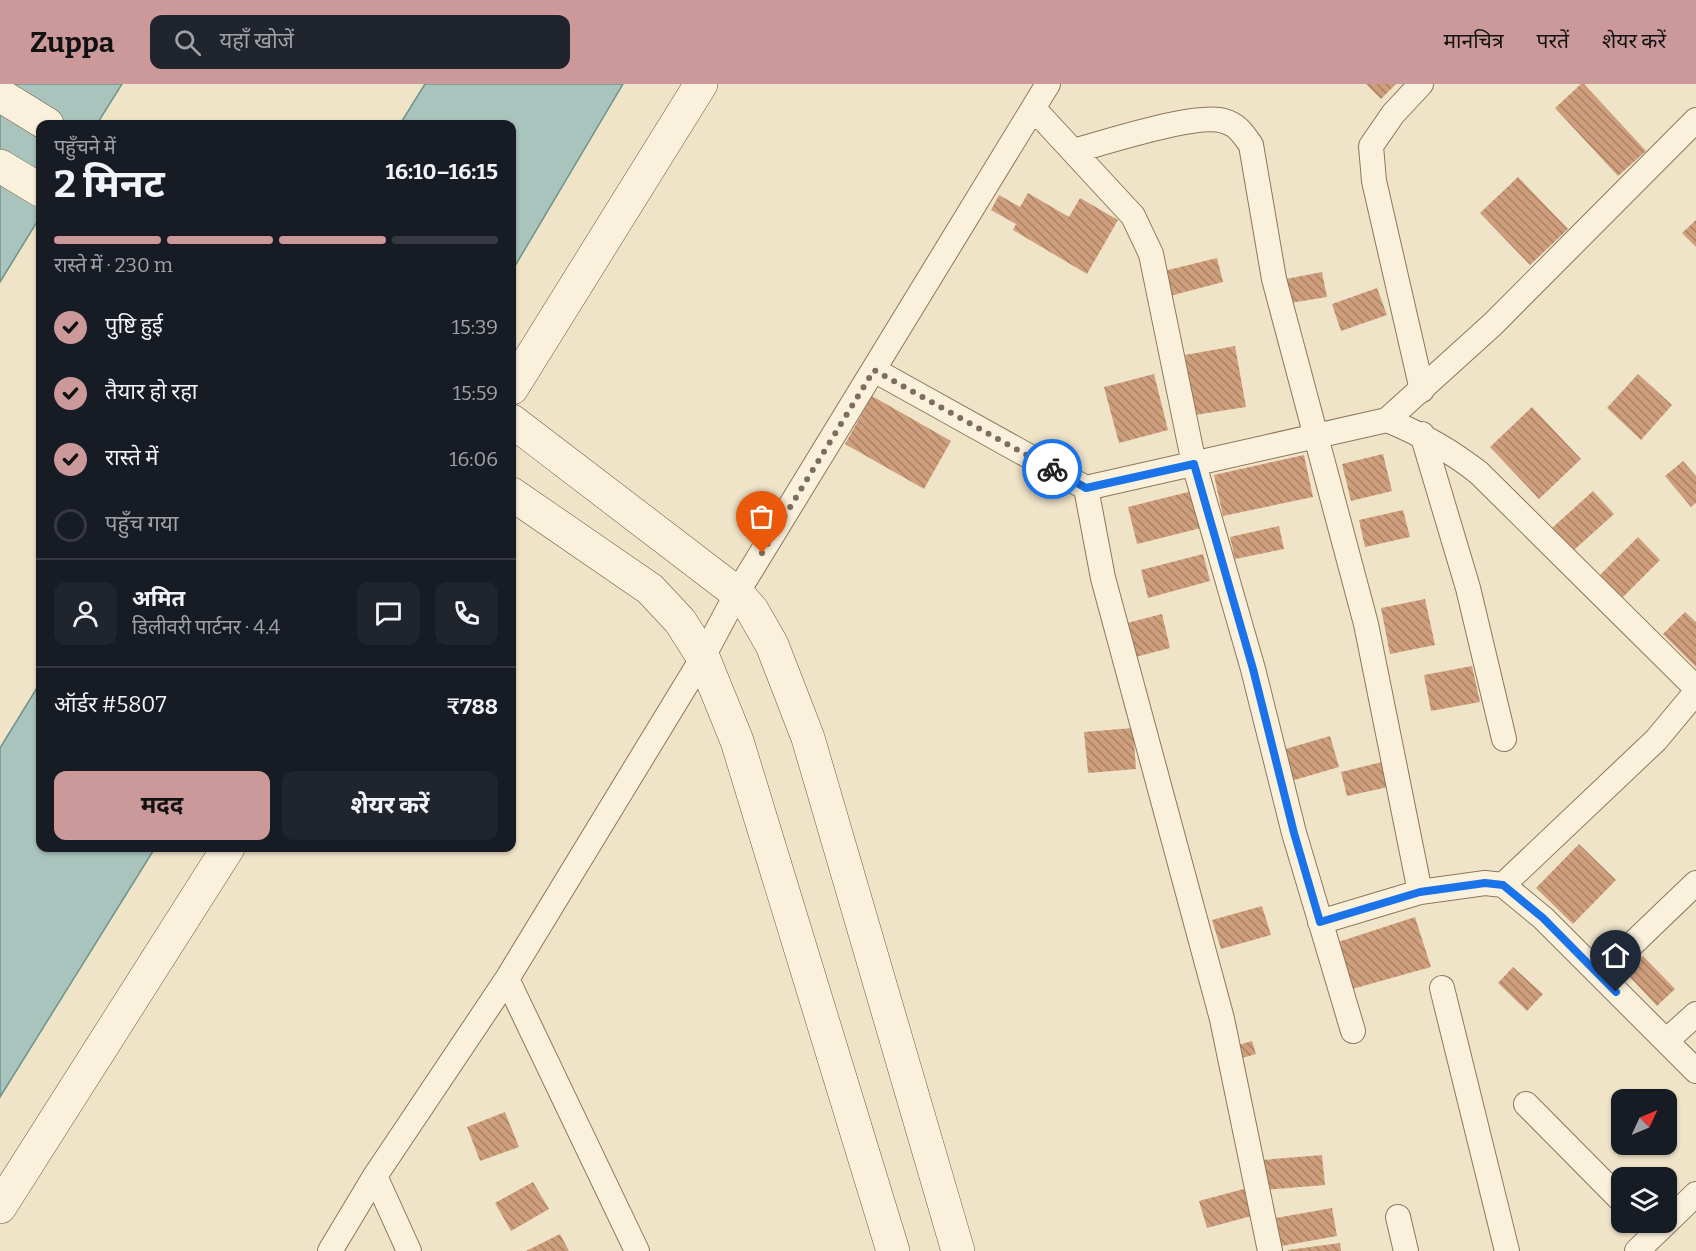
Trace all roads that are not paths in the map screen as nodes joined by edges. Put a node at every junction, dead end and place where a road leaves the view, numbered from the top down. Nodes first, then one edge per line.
1 (701, 84) edge
2 (1048, 84) edge
3 (1421, 84) edge
4 (0, 95) edge
5 (1035, 110) junction
6 (41, 120) edge
7 (1696, 120) edge
8 (1073, 151) junction
9 (0, 166) edge
10 (36, 188) edge
11 (874, 370) junction
12 (516, 382) edge
13 (1422, 390) junction
14 (1387, 420) junction
15 (516, 424) edge
16 (1422, 434) junction
17 (1314, 435) junction
18 (1194, 464) junction
19 (1086, 488) junction
20 (516, 497) edge
21 (737, 593) junction
22 (703, 657) junction
23 (1696, 690) edge
24 (1504, 739) dead end
25 (225, 852) edge
26 (1696, 883) edge
27 (1503, 885) junction
28 (1420, 892) junction
29 (1320, 922) junction
30 (1600, 975) junction
31 (507, 979) junction
32 (1442, 988) dead end
33 (1696, 1014) edge
34 (1353, 1031) dead end
35 (1666, 1041) junction
36 (1696, 1071) edge
37 (1526, 1104) dead end
38 (375, 1176) junction
39 (1611, 1190) edge
40 (1696, 1194) edge
41 (0, 1207) edge
42 (1677, 1207) edge
43 (1398, 1217) dead end
44 (1646, 1233) edge
45 (330, 1251) edge
46 (409, 1251) edge
47 (637, 1251) edge
48 (893, 1251) edge
49 (958, 1251) edge
50 (1270, 1251) edge
51 (1406, 1251) edge
52 (1507, 1251) edge
53 (1637, 1251) edge

1 - 12 street
2 - 5 street
3 - 13 street
4 - 6 street
5 - 8 street
5 - 11 street
7 - 13 street
8 - 17 street
8 - 18 street
9 - 10 street
11 - 19 street
11 - 21 street
13 - 14 street
14 - 16 street
14 - 17 street
15 - 21 street
16 - 23 street
16 - 24 street
17 - 18 street
17 - 28 street
18 - 19 street
18 - 29 street
19 - 50 street
20 - 22 street
21 - 22 street
21 - 49 street
22 - 31 street
22 - 48 street
23 - 27 street
25 - 41 street
26 - 30 street
27 - 28 street
27 - 30 street
28 - 29 street
29 - 34 street
30 - 35 street
31 - 38 street
31 - 47 street
32 - 52 street
33 - 35 street
35 - 36 street
37 - 39 street
38 - 45 street
38 - 46 street
40 - 42 street
43 - 51 street
44 - 53 street

